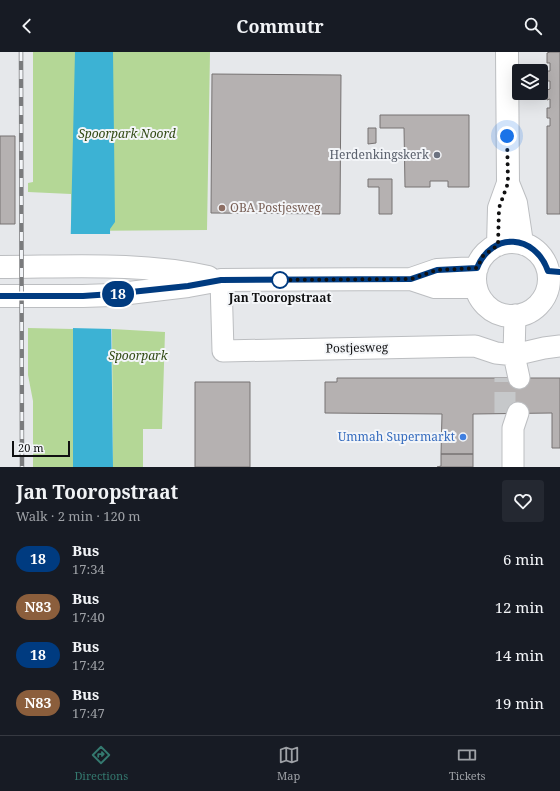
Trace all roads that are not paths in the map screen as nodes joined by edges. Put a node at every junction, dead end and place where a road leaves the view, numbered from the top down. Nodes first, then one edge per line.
1 (507, 52) edge
2 (508, 183) junction
3 (522, 243) junction
4 (498, 245) junction
5 (0, 267) edge
6 (477, 277) junction
7 (221, 280) junction
8 (554, 280) edge
9 (0, 296) edge
10 (515, 315) junction
11 (560, 346) edge
12 (514, 355) junction
13 (512, 378) tunnel mouth
14 (512, 418) tunnel mouth
15 (513, 467) edge

1 - 2 street
2 - 3 street
2 - 4 street
3 - 4 street
3 - 8 street
4 - 6 street
5 - 7 street
6 - 7 street
6 - 10 street
7 - 9 street
7 - 12 street, Postjesweg
8 - 10 street
10 - 12 street
11 - 12 street, Postjesweg
12 - 13 street
14 - 15 street

